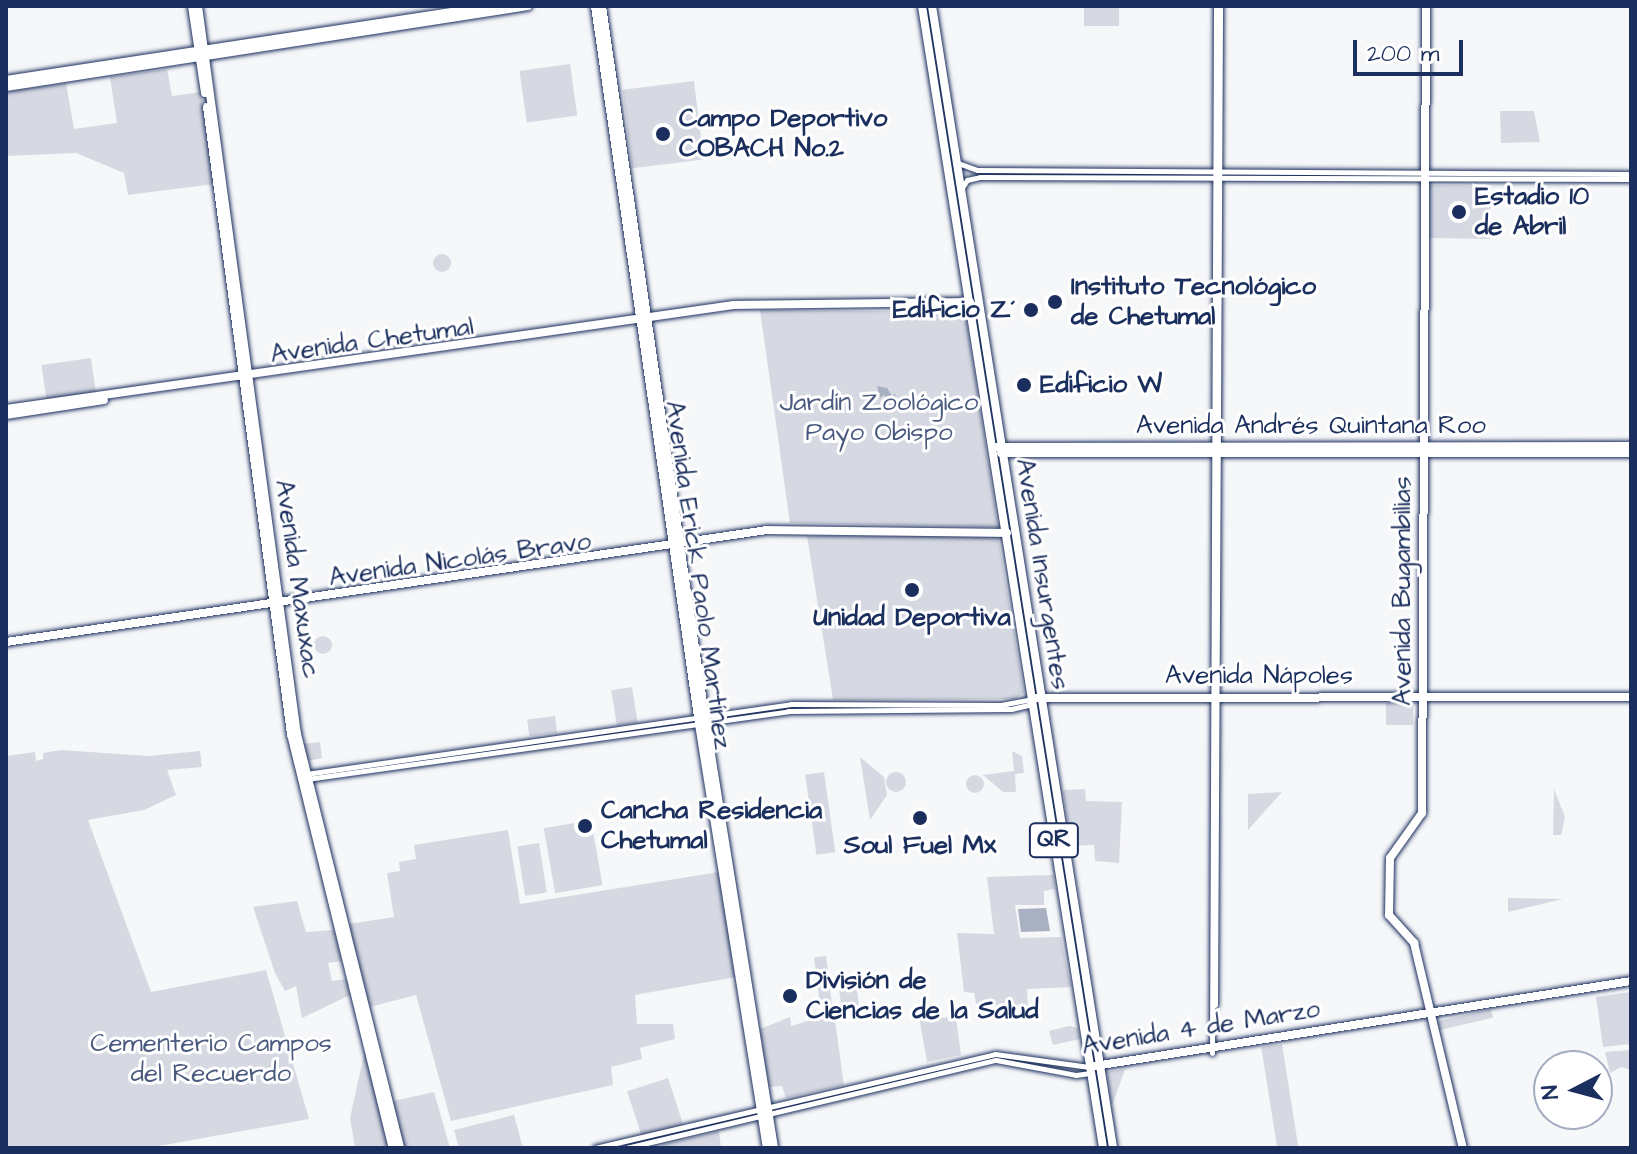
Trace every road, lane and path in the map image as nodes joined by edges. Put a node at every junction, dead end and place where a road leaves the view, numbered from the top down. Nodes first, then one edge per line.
1 (195, 6) edge
2 (487, 6) edge
3 (528, 6) edge
4 (595, 6) edge
5 (602, 6) edge
6 (1218, 6) edge
7 (1424, 6) edge
8 (927, 10) edge
9 (202, 55) junction
10 (69, 74) junction
11 (6, 80) edge
12 (6, 87) edge
13 (956, 160) junction
14 (1217, 175) junction
15 (1423, 176) junction
16 (1631, 177) edge
17 (960, 189) junction
18 (960, 216) junction
19 (967, 262) junction
20 (978, 301) junction
21 (968, 302) junction
22 (644, 320) junction
23 (247, 377) junction
24 (6, 412) edge
25 (995, 427) junction
26 (1631, 446) edge
27 (1017, 449) junction
28 (1215, 449) junction
29 (1421, 449) junction
30 (1002, 450) junction
31 (992, 451) junction
32 (1631, 453) edge
33 (1006, 474) junction
34 (1004, 532) junction
35 (1015, 532) junction
36 (677, 546) junction
37 (277, 604) junction
38 (6, 645) edge
39 (1215, 698) junction
40 (1420, 698) junction
41 (1631, 699) edge
42 (1037, 700) junction
43 (702, 720) junction
44 (305, 777) junction
45 (1631, 983) edge
46 (1430, 1015) junction
47 (1214, 1050) junction
48 (1095, 1069) junction
49 (765, 1112) junction
50 (1110, 1127) junction
51 (1099, 1129) junction
52 (393, 1148) edge
53 (400, 1148) edge
54 (595, 1148) edge
55 (626, 1148) edge
56 (767, 1148) edge
57 (774, 1148) edge
58 (1103, 1148) edge
59 (1113, 1148) edge
60 (1461, 1148) edge

1 - 9 main road, Avenida Maxuxac
2 - 9 main road
3 - 9 main road
4 - 22 main road, Avenida Erick Paolo Martínez
5 - 22 main road, Avenida Erick Paolo Martínez
6 - 14 street
7 - 15 main road, Avenida Bugambilias
8 - 13 main road, Avenida Insurgentes / QR
8 - 18 main road, Avenida Insurgentes / QR
9 - 10 main road
9 - 23 main road, Avenida Maxuxac
10 - 11 main road
10 - 12 main road
13 - 14 street
13 - 17 main road, Avenida Insurgentes / QR
14 - 15 street
14 - 17 street
14 - 28 street
15 - 16 street
15 - 29 main road, Avenida Bugambilias
17 - 18 main road, Avenida Insurgentes / QR
18 - 19 main road, Avenida Insurgentes / QR
19 - 20 main road, Avenida Insurgentes / QR
19 - 21 main road, Avenida Insurgentes / QR
20 - 21 main road, Avenida Chetumal
20 - 25 main road, Avenida Insurgentes / QR
21 - 22 main road, Avenida Chetumal
21 - 25 main road, Avenida Insurgentes / QR
22 - 23 main road, Avenida Chetumal
22 - 36 main road, Avenida Erick Paolo Martínez
23 - 24 main road, Avenida Chetumal
23 - 37 main road, Avenida Maxuxac
25 - 27 main road
25 - 30 main road, Avenida Insurgentes / QR
25 - 31 main road, Avenida Insurgentes / QR
26 - 29 main road, Avenida Andrés Quintana Roo
27 - 28 main road, Avenida Andrés Quintana Roo
27 - 30 main road, Avenida Andrés Quintana Roo
27 - 33 main road
28 - 29 main road, Avenida Andrés Quintana Roo
28 - 39 street
29 - 32 main road, Avenida Andrés Quintana Roo
29 - 40 main road, Avenida Bugambilias
30 - 31 main road, Avenida Andrés Quintana Roo
30 - 33 main road, Avenida Insurgentes / QR
31 - 34 main road, Avenida Insurgentes / QR
33 - 35 main road, Avenida Insurgentes / QR
34 - 35 main road, Avenida Nicolás Bravo
34 - 36 main road, Avenida Nicolás Bravo
34 - 42 main road, Avenida Insurgentes / QR
35 - 42 main road, Avenida Insurgentes / QR
36 - 37 main road, Avenida Nicolás Bravo
36 - 43 main road, Avenida Erick Paolo Martínez
37 - 38 main road, Avenida Nicolás Bravo
37 - 44 main road, Avenida Maxuxac
39 - 40 main road, Avenida Nápoles
39 - 42 main road, Avenida Nápoles
39 - 47 street
40 - 41 main road, Avenida Nápoles
40 - 46 main road, Avenida Bugambilias
42 - 43 street
42 - 48 main road, Avenida Insurgentes / QR
43 - 44 street
43 - 49 main road, Avenida Erick Paolo Martínez
44 - 52 main road, Avenida Maxuxac
44 - 53 main road, Avenida Maxuxac
45 - 46 main road, Avenida 4 de Marzo
46 - 47 main road, Avenida 4 de Marzo
46 - 60 main road, Avenida Bugambilias
47 - 48 main road, Avenida 4 de Marzo
48 - 49 street, Avenida 4 de Marzo
48 - 50 main road, Avenida Insurgentes / QR
48 - 51 main road, Avenida Insurgentes / QR
49 - 54 street, Avenida 4 de Marzo
49 - 55 street, Avenida 4 de Marzo
49 - 56 main road, Avenida Erick Paolo Martínez
49 - 57 main road, Avenida Erick Paolo Martínez
50 - 51 main road
50 - 59 main road, Avenida Insurgentes / QR
51 - 58 main road, Avenida Insurgentes / QR

